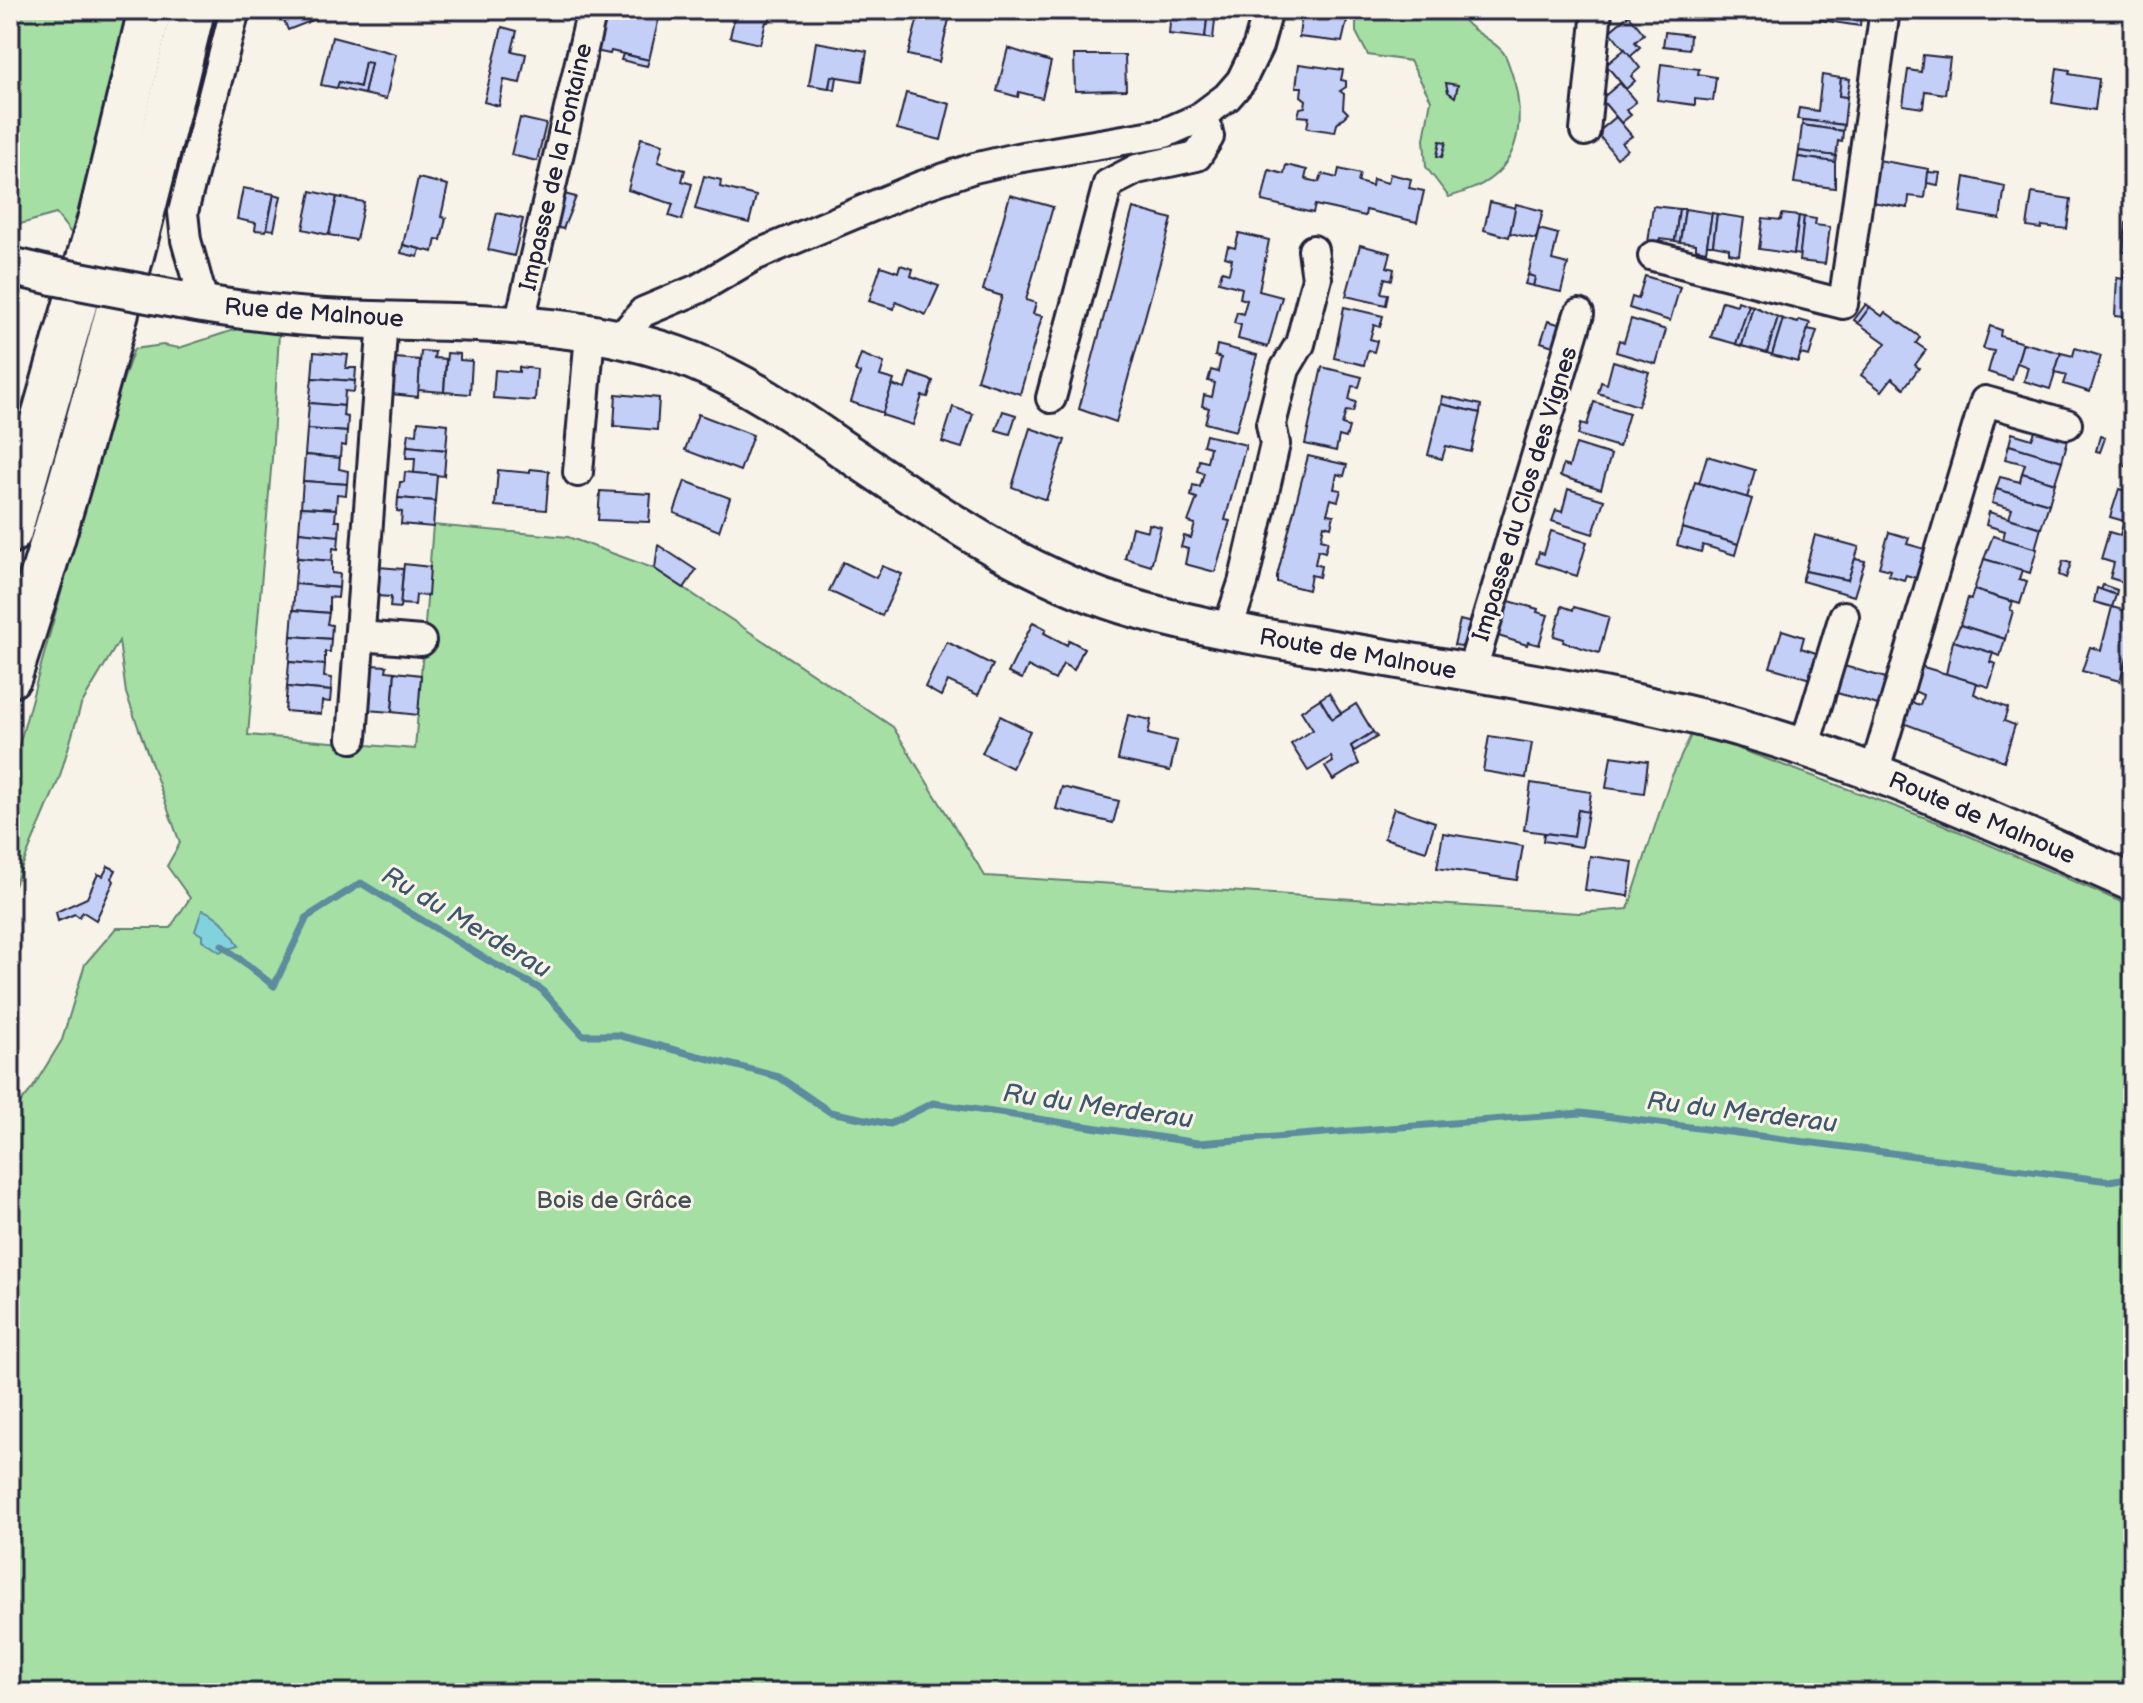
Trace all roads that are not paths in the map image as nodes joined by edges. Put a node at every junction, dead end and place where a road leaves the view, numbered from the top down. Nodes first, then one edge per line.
1 (150, 10) edge
2 (193, 10) edge
3 (235, 10) edge
4 (592, 10) edge
5 (1268, 10) edge
6 (1597, 10) edge
7 (1885, 10) edge
8 (1204, 115) junction
9 (1585, 131) dead end
10 (1313, 250) dead end
11 (1653, 256) dead end
12 (10, 266) edge
13 (192, 302) junction
14 (1579, 314) dead end
15 (383, 320) junction
16 (519, 325) junction
17 (605, 336) junction
18 (1051, 398) dead end
19 (2067, 424) dead end
20 (578, 472) dead end
21 (10, 532) edge
22 (1844, 616) dead end
23 (1227, 631) junction
24 (360, 636) junction
25 (421, 641) dead end
26 (1471, 673) junction
27 (10, 676) edge
28 (352, 738) dead end
29 (1804, 748) junction
30 (1874, 773) junction
31 (2133, 883) edge

1 - 21 highway
2 - 27 highway
3 - 13 street
4 - 16 street, Impasse de la Fontaine
5 - 8 street
6 - 9 street
7 - 11 street
8 - 17 street
8 - 18 street
10 - 23 street
12 - 13 main road, Rue de Malnoue, bridge
13 - 15 main road, Rue de Malnoue
14 - 26 street, Impasse du Clos des Vignes
15 - 16 main road, Rue de Malnoue
15 - 24 street
16 - 17 main road, Rue de Malnoue
17 - 20 street
17 - 23 main road, Route de Malnoue
19 - 30 street
22 - 29 street
23 - 26 main road, Route de Malnoue
24 - 25 street
24 - 28 street
26 - 29 main road, Route de Malnoue
29 - 30 main road, Route de Malnoue
30 - 31 main road, Route de Malnoue

